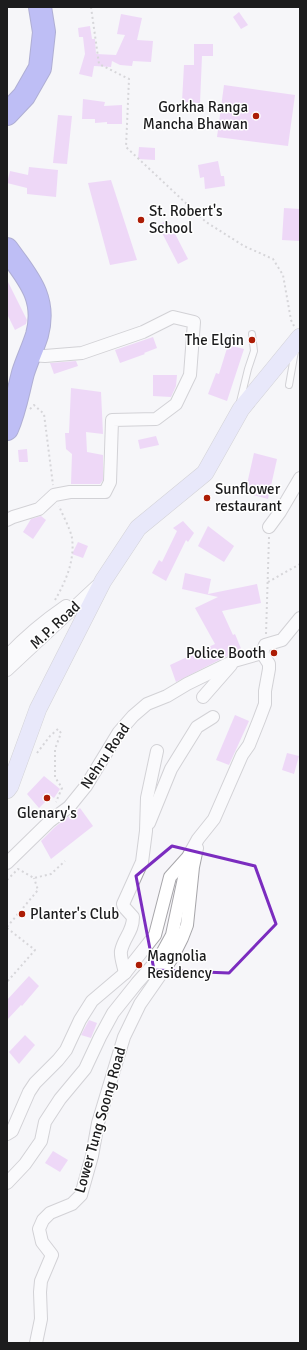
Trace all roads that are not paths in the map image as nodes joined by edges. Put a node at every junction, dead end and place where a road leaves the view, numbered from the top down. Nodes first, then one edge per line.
1 (40, 7) edge
2 (7, 114) edge
3 (7, 249) edge
4 (252, 334) dead end
5 (299, 339) edge
6 (30, 355) junction
7 (289, 384) dead end
8 (241, 409) junction
9 (7, 429) edge
10 (300, 478) edge
11 (7, 520) edge
12 (269, 527) road end
13 (103, 581) junction
14 (300, 618) edge
15 (267, 647) junction
16 (7, 656) edge
17 (234, 661) junction
18 (7, 670) edge
19 (203, 697) dead end
20 (212, 716) dead end
21 (157, 751) dead end
22 (7, 790) edge
23 (146, 831) junction
24 (198, 839) junction
25 (188, 857) junction
26 (7, 863) edge
27 (125, 973) junction
28 (7, 1134) edge
29 (7, 1183) edge
30 (36, 1343) edge

1 - 2 highway
3 - 6 highway
4 - 8 lane
5 - 7 lane
5 - 8 main road
6 - 9 highway
6 - 11 street
8 - 13 main road
10 - 12 street
13 - 16 street
13 - 18 street, M.P. Road
13 - 22 main road
14 - 15 street, Nehru Road
15 - 17 street, Nehru Road
15 - 24 street
17 - 19 street
17 - 26 street, Nehru Road
20 - 23 street
21 - 23 street
23 - 27 street
24 - 25 street
24 - 30 street, Lower Tung Soong Road
25 - 27 street
25 - 29 street
27 - 28 street

